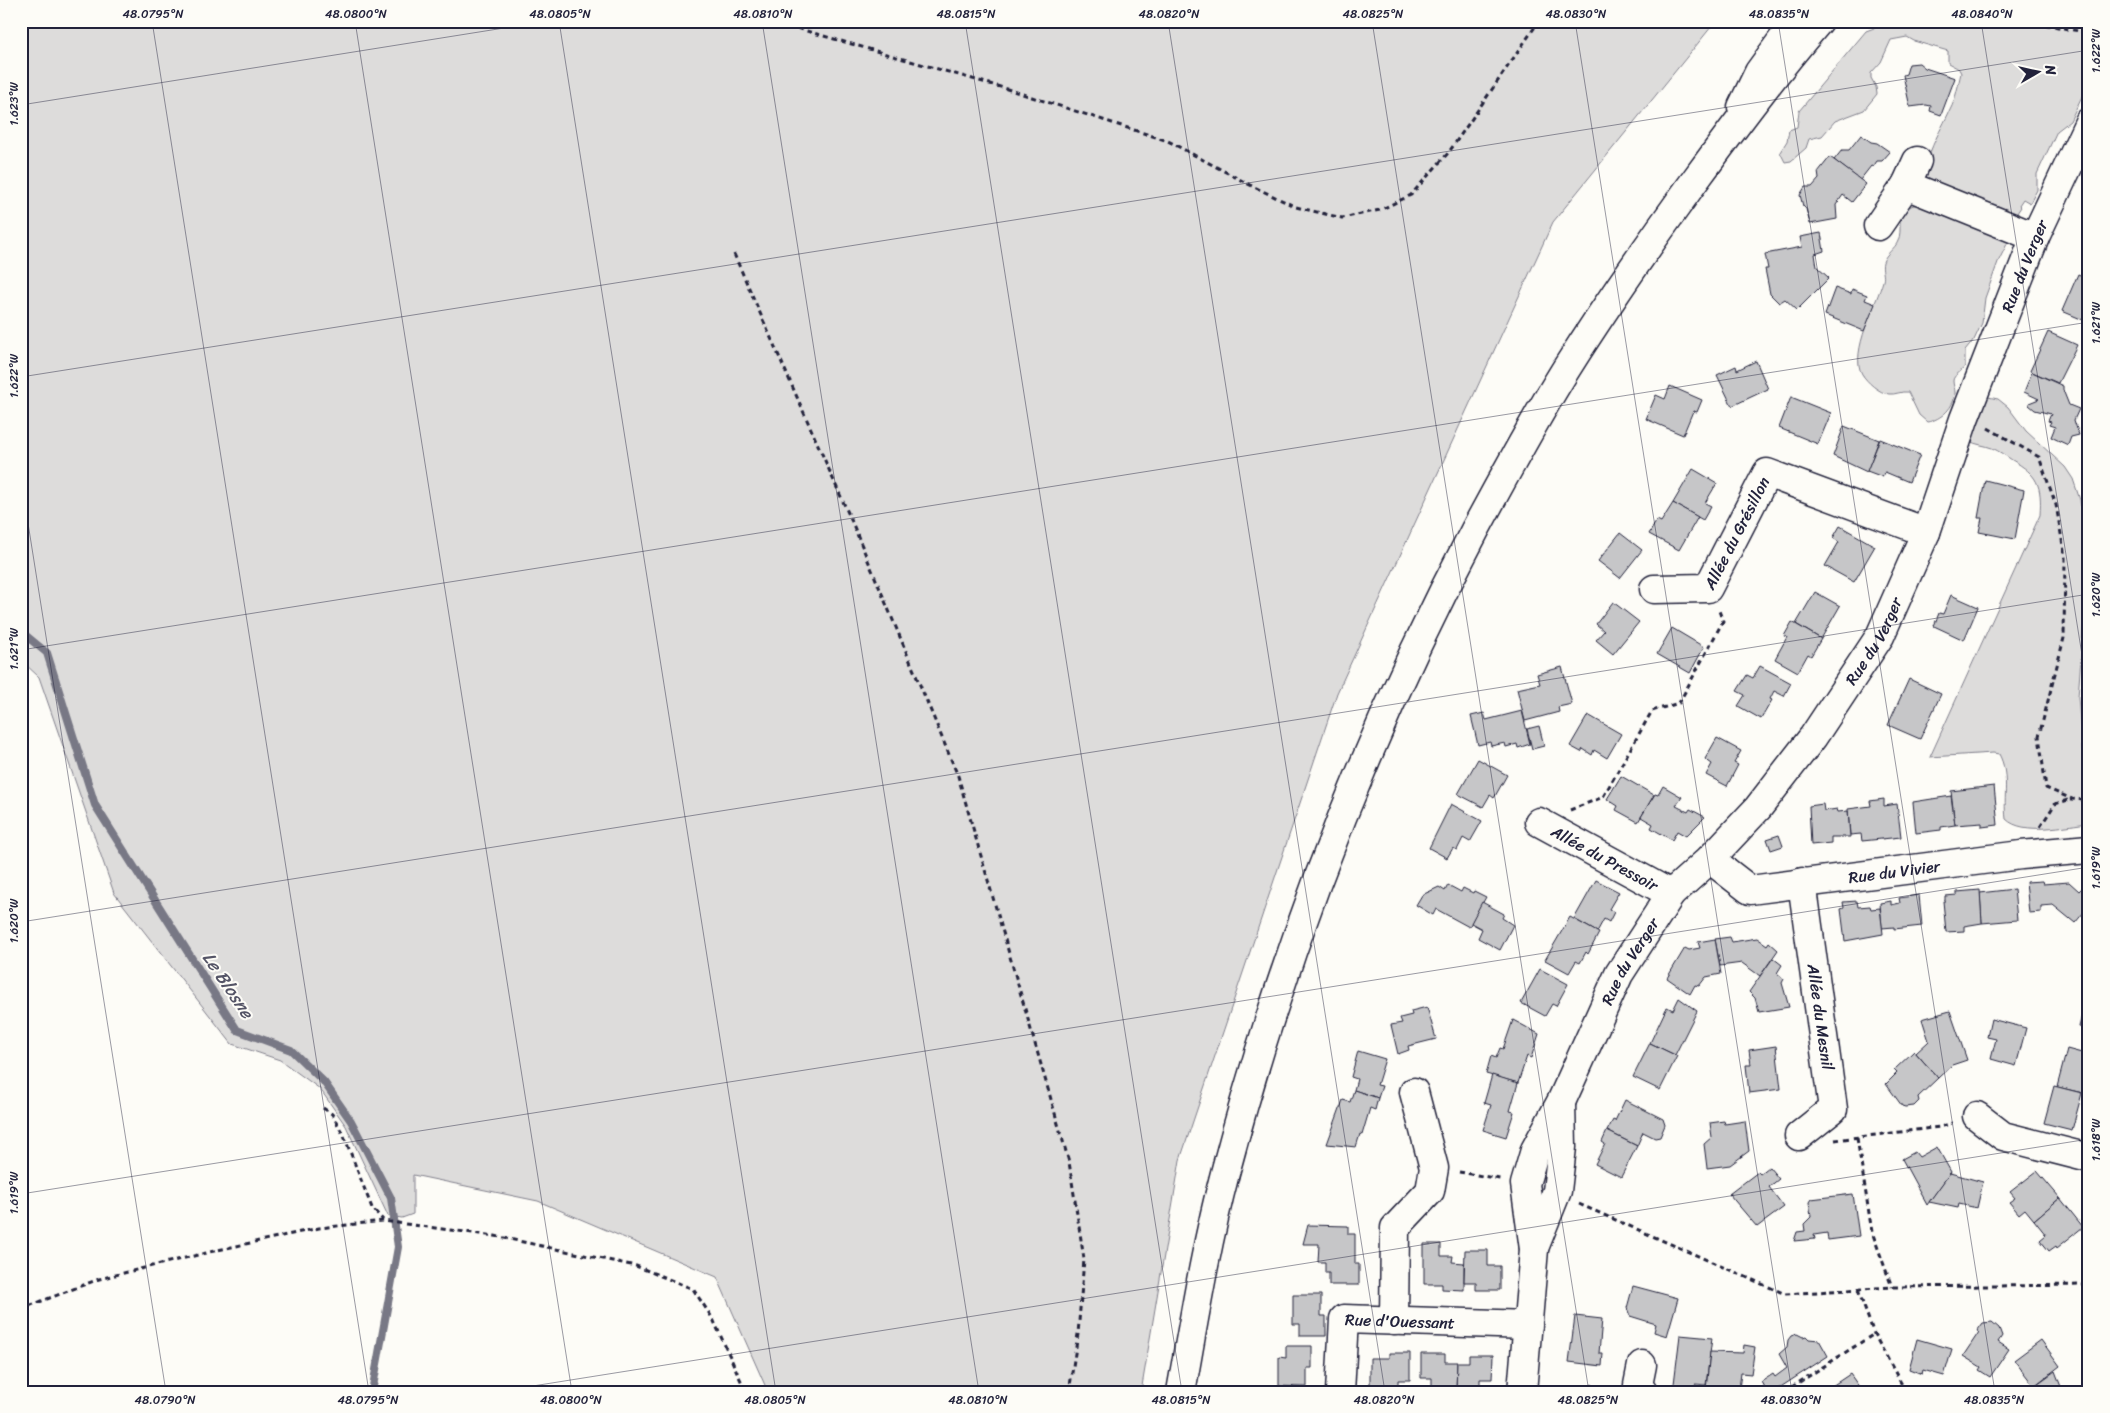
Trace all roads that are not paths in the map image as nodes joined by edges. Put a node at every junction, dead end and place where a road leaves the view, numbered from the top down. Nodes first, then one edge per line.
1 (1796, 21) edge
2 (1819, 21) edge
3 (2089, 122) edge
4 (1729, 134) junction
5 (1878, 226) dead end
6 (2035, 237) junction
7 (1926, 532) junction
8 (1654, 589) dead end
9 (1539, 822) road end
10 (2089, 849) edge
11 (1710, 859) junction
12 (1802, 882) junction
13 (1671, 894) junction
14 (1414, 1092) dead end
15 (1561, 1102) junction
16 (1977, 1116) road end
17 (1799, 1136) road end
18 (2089, 1158) edge
19 (1534, 1249) junction
20 (1394, 1321) junction
21 (1528, 1325) junction
22 (1642, 1365) dead end
23 (1180, 1392) edge
24 (1340, 1392) edge
25 (1522, 1392) edge
26 (1643, 1392) edge

1 - 4 street
2 - 4 street
3 - 6 street, Rue du Verger
4 - 23 street
5 - 6 street
6 - 7 street, Rue du Verger
7 - 8 street, Allée du Grésillon
7 - 11 street, Rue du Verger
9 - 13 street, Allée du Pressoir
10 - 12 street, Rue du Vivier
11 - 12 street, Rue du Vivier
11 - 13 street, Rue du Verger
12 - 17 street, Allée du Mesnil
13 - 15 street, Rue du Verger
14 - 20 street
15 - 19 street, Rue du Verger
15 - 19 street, Rue du Verger
16 - 18 street
19 - 21 street, Rue du Verger
20 - 21 street, Rue d'Ouessant
20 - 24 street, Rue d'Ouessant
21 - 25 street, Rue du Verger
22 - 26 street

